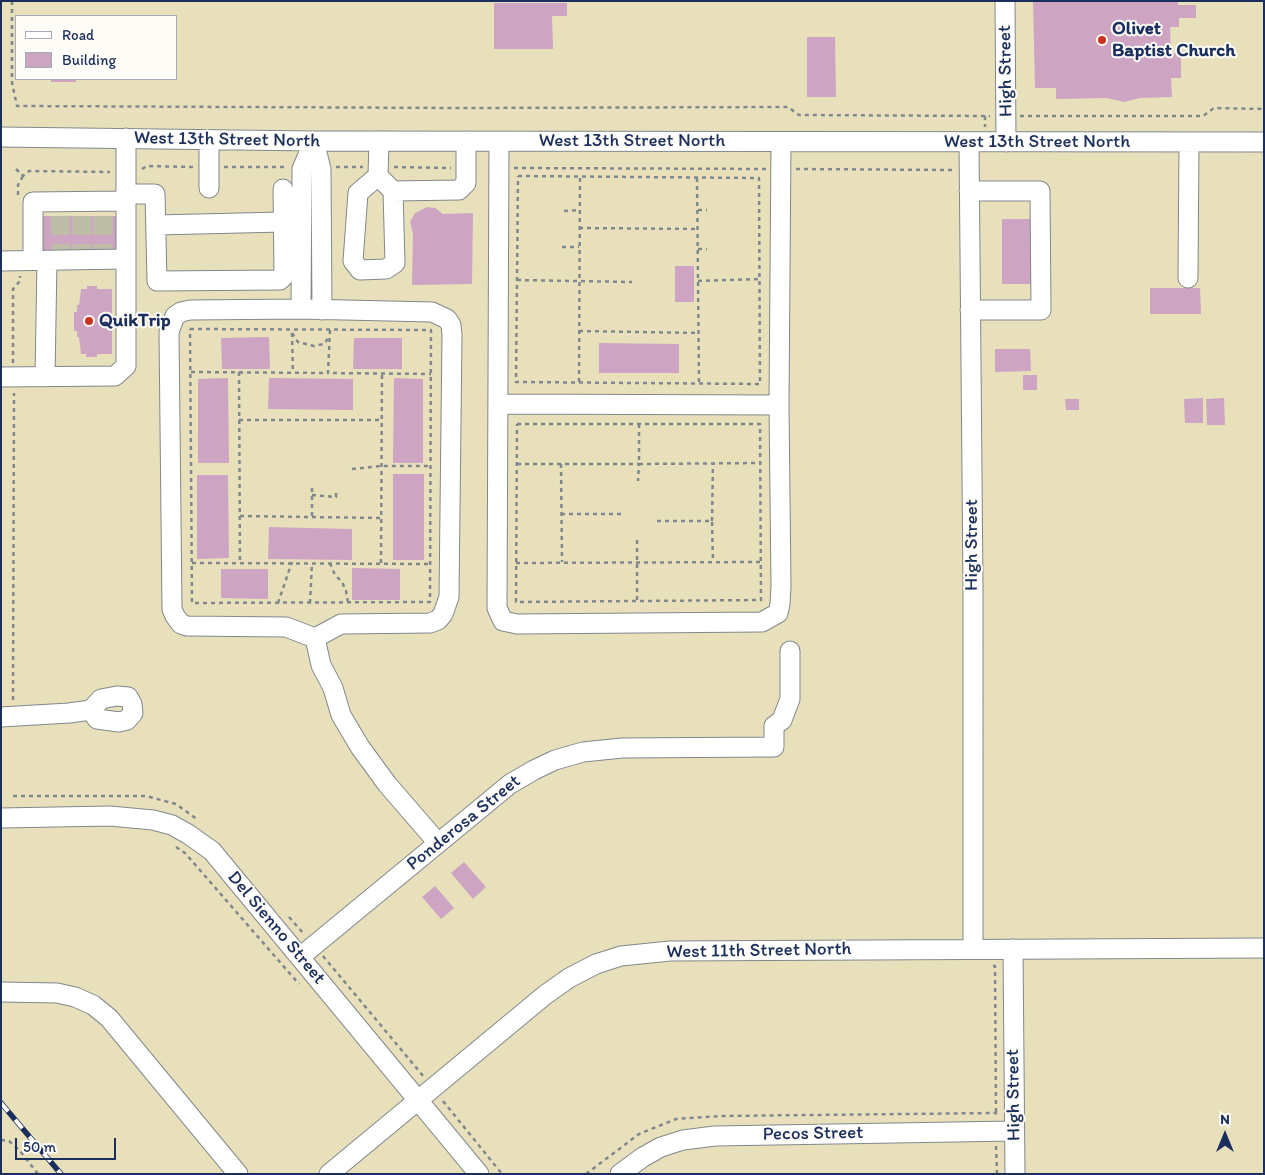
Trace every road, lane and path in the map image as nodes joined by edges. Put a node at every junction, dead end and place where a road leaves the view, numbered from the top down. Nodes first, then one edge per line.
1 (12, 1) edge
2 (1005, 1) edge
3 (1264, 109) edge
4 (1006, 116) junction
5 (1, 137) edge
6 (126, 138) junction
7 (209, 140) junction
8 (314, 141) junction
9 (379, 141) junction
10 (466, 141) junction
11 (499, 141) junction
12 (781, 142) junction
13 (969, 142) junction
14 (1006, 142) junction
15 (1188, 142) junction
16 (1264, 142) edge
17 (23, 176) dead end
18 (378, 176) junction
19 (580, 177) junction
20 (697, 178) junction
21 (209, 188) dead end
22 (282, 189) dead end
23 (393, 191) junction
24 (969, 191) junction
25 (125, 198) junction
26 (18, 204) dead end
27 (580, 210) junction
28 (698, 210) junction
29 (707, 210) dead end
30 (564, 211) dead end
31 (282, 222) junction
32 (156, 225) junction
33 (580, 228) junction
34 (698, 230) junction
35 (562, 247) dead end
36 (580, 247) junction
37 (698, 249) junction
38 (707, 249) dead end
39 (37, 259) edge
40 (126, 259) junction
41 (1188, 278) dead end
42 (759, 279) junction
43 (517, 280) junction
44 (579, 281) junction
45 (698, 281) junction
46 (632, 282) dead end
47 (301, 309) junction
48 (322, 310) junction
49 (970, 310) junction
50 (330, 330) junction
51 (292, 331) junction
52 (579, 331) junction
53 (699, 332) junction
54 (330, 337) junction
55 (191, 372) junction
56 (239, 372) junction
57 (293, 373) junction
58 (328, 373) junction
59 (382, 373) junction
60 (431, 374) junction
61 (7, 377) edge
62 (45, 377) junction
63 (579, 382) junction
64 (699, 383) junction
65 (498, 404) junction
66 (779, 405) junction
67 (239, 420) junction
68 (381, 420) junction
69 (639, 424) junction
70 (760, 463) junction
71 (517, 464) junction
72 (561, 464) junction
73 (639, 464) junction
74 (713, 464) junction
75 (381, 466) junction
76 (430, 466) junction
77 (352, 469) dead end
78 (638, 481) dead end
79 (312, 488) dead end
80 (336, 492) dead end
81 (312, 496) junction
82 (561, 514) junction
83 (624, 514) dead end
84 (240, 516) junction
85 (312, 517) junction
86 (381, 518) junction
87 (657, 521) dead end
88 (712, 521) junction
89 (637, 540) dead end
90 (240, 562) junction
91 (292, 562) junction
92 (562, 562) junction
93 (637, 562) junction
94 (713, 562) junction
95 (761, 562) junction
96 (192, 563) junction
97 (312, 563) junction
98 (330, 563) junction
99 (381, 563) junction
100 (516, 563) junction
101 (430, 564) junction
102 (637, 601) junction
103 (278, 602) junction
104 (310, 602) junction
105 (348, 602) junction
106 (315, 638) junction
107 (790, 652) dead end
108 (91, 710) dead end
109 (7, 716) edge
110 (1, 818) edge
111 (438, 843) junction
112 (173, 845) dead end
113 (1264, 948) edge
114 (973, 949) junction
115 (1013, 949) junction
116 (300, 957) junction
117 (302, 988) dead end
118 (1, 992) edge
119 (418, 1100) junction
120 (1014, 1131) junction
121 (1, 1140) edge
122 (38, 1174) edge
123 (238, 1174) edge
124 (329, 1174) edge
125 (479, 1174) edge
126 (620, 1174) edge
127 (1015, 1174) edge

1 - 4 path
2 - 4 street, High Street
3 - 4 path
4 - 14 street, High Street
5 - 6 street, West 13th Street North
6 - 7 street, West 13th Street North
6 - 25 street
7 - 8 street, West 13th Street North
7 - 21 street
8 - 9 street, West 13th Street North
8 - 47 street
8 - 48 street
9 - 10 street, West 13th Street North
9 - 18 street
10 - 11 street, West 13th Street North
10 - 23 street
11 - 12 street, West 13th Street North
11 - 65 street
12 - 13 street, West 13th Street North
12 - 66 street
13 - 14 street, West 13th Street North
13 - 24 street, High Street
14 - 15 street, West 13th Street North
15 - 16 street, West 13th Street North
15 - 41 street
17 - 26 path
18 - 23 street
18 - 23 street
19 - 20 path
19 - 27 path
19 - 43 path
20 - 28 path
20 - 42 path
22 - 31 street
24 - 49 street, High Street
24 - 49 street
25 - 32 street
25 - 39 street
25 - 40 street
27 - 30 path
27 - 33 path
28 - 29 path
28 - 34 path
31 - 32 street
31 - 32 street
33 - 34 path
33 - 36 path
34 - 37 path
35 - 36 path
36 - 44 path
37 - 38 path
37 - 45 path
39 - 40 street
39 - 61 path
39 - 62 street
40 - 62 street
42 - 45 path
42 - 64 path
43 - 44 path
43 - 63 path
44 - 46 path
44 - 52 path
45 - 53 path
47 - 48 street
47 - 106 street
48 - 106 street
49 - 114 street, High Street
50 - 51 path
50 - 54 path
50 - 60 path
51 - 54 path
51 - 55 path
51 - 57 path
52 - 53 path
52 - 63 path
53 - 64 path
54 - 58 path
55 - 56 path
55 - 96 path
56 - 57 path
56 - 67 path
57 - 58 path
58 - 59 path
59 - 60 path
59 - 68 path
60 - 76 path
61 - 62 street
61 - 109 path
63 - 64 path
65 - 66 street
65 - 66 street
67 - 68 path
67 - 84 path
68 - 75 path
69 - 70 path
69 - 71 path
69 - 73 path
70 - 74 path
70 - 95 path
71 - 72 path
71 - 100 path
72 - 73 path
72 - 82 path
73 - 74 path
73 - 78 path
74 - 88 path
75 - 76 path
75 - 77 path
75 - 86 path
76 - 101 path
79 - 81 path
80 - 81 path
81 - 85 path
82 - 83 path
82 - 92 path
84 - 85 path
84 - 90 path
85 - 86 path
86 - 99 path
87 - 88 path
88 - 94 path
89 - 93 path
90 - 91 path
90 - 96 path
91 - 97 path
91 - 103 path
92 - 93 path
92 - 100 path
93 - 94 path
93 - 102 path
94 - 95 path
95 - 102 path
96 - 103 path
97 - 98 path
97 - 104 path
98 - 99 path
98 - 105 path
99 - 101 path
100 - 102 path
101 - 105 path
103 - 104 path
104 - 105 path
106 - 111 street
107 - 111 street, Ponderosa Street
108 - 109 street
110 - 116 street, Del Sienno Street
111 - 116 street, Ponderosa Street
112 - 117 path
113 - 115 street, West 11th Street North
114 - 115 street, West 11th Street North
114 - 119 street, West 11th Street North
115 - 120 street, High Street
116 - 119 street, Del Sienno Street
118 - 123 street
119 - 124 street, West 11th Street North
119 - 125 street, Del Sienno Street
120 - 126 street, Pecos Street
120 - 127 street, High Street
121 - 122 path

